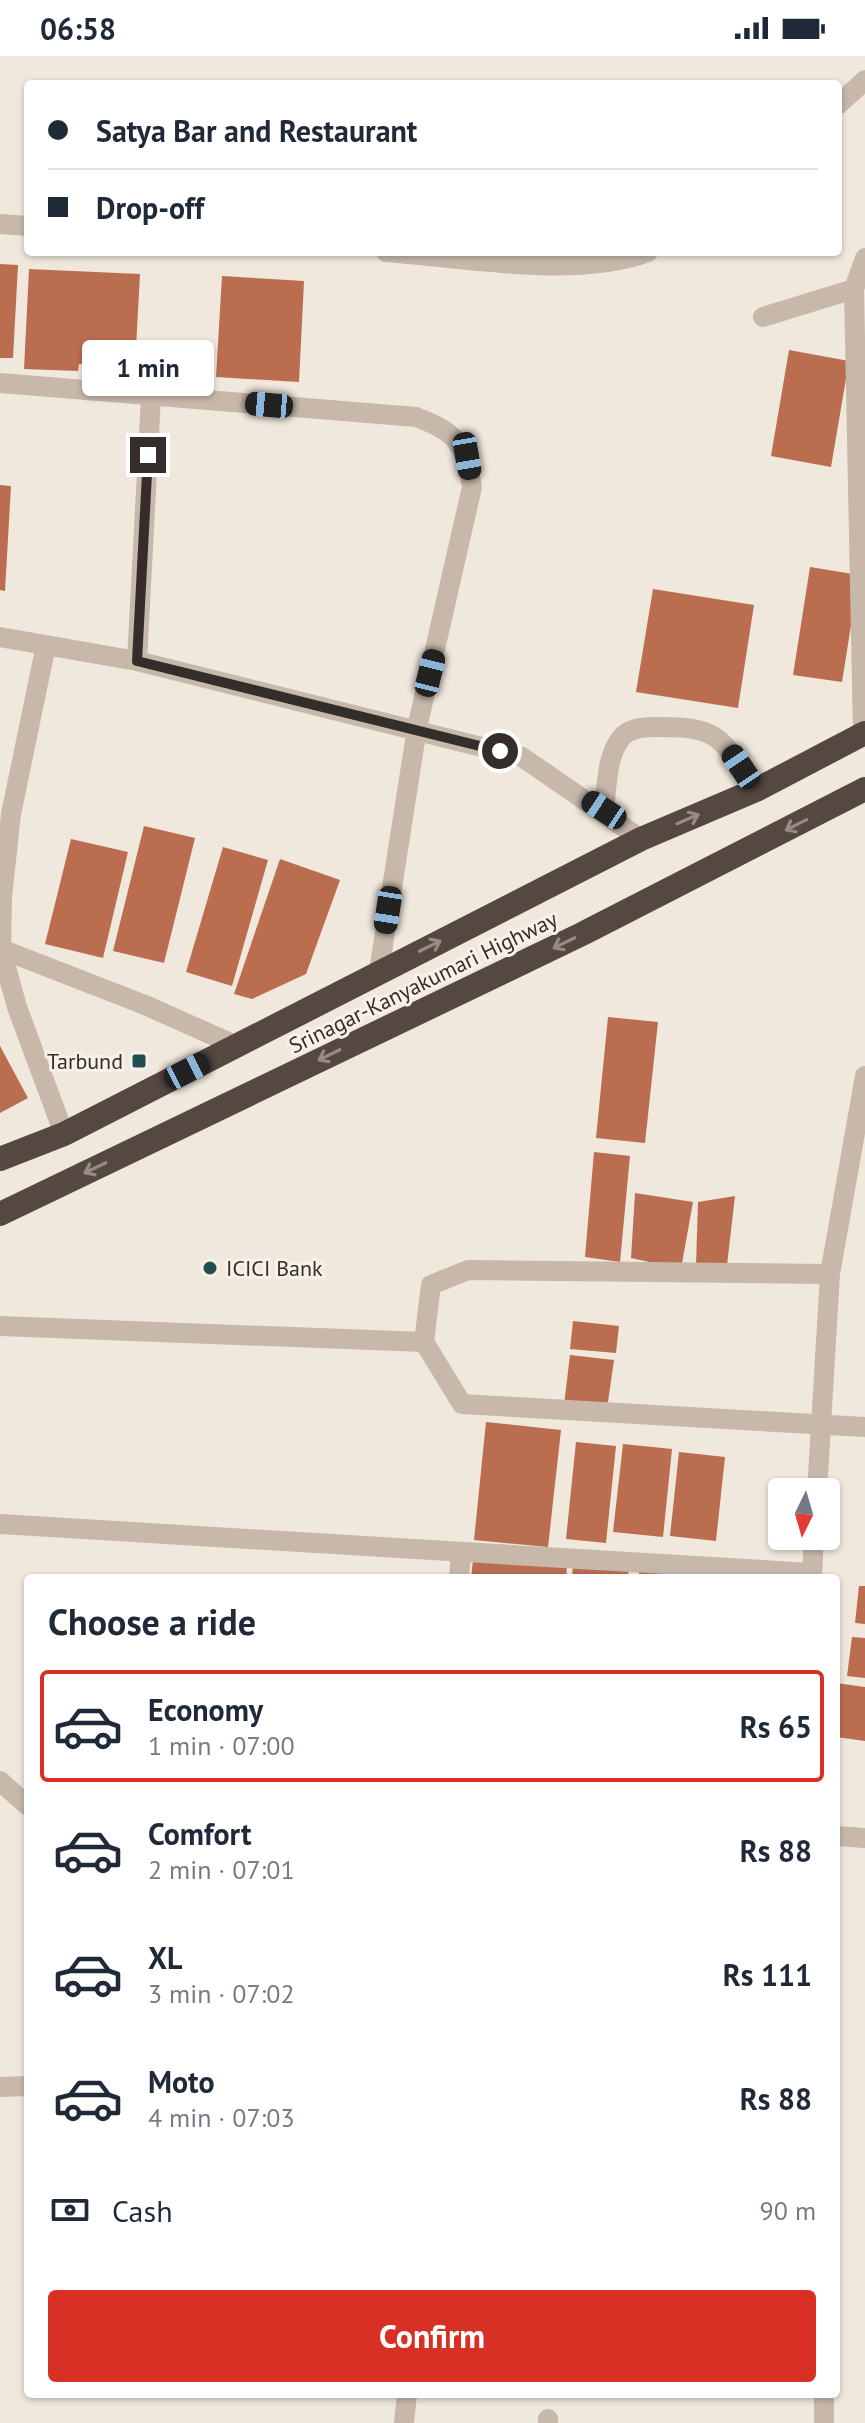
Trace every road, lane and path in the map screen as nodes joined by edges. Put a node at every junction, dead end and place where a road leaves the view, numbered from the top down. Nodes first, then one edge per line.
1 (865, 80) edge
2 (842, 101) edge
3 (0, 224) edge
4 (24, 226) edge
5 (448, 256) edge
6 (637, 256) edge
7 (865, 258) edge
8 (854, 289) junction
9 (763, 317) dead end
10 (0, 383) edge
11 (151, 396) junction
12 (0, 637) edge
13 (46, 645) junction
14 (137, 661) junction
15 (417, 728) junction
16 (864, 733) edge
17 (865, 789) edge
18 (756, 790) junction
19 (604, 810) junction
20 (641, 839) junction
21 (1, 949) edge
22 (379, 971) junction
23 (7, 1000) edge
24 (237, 1046) junction
25 (865, 1076) edge
26 (64, 1134) junction
27 (0, 1159) edge
28 (0, 1214) edge
29 (830, 1274) junction
30 (0, 1326) edge
31 (424, 1342) junction
32 (820, 1423) junction
33 (865, 1427) edge
34 (818, 1478) edge
35 (0, 1524) edge
36 (813, 1550) edge
37 (461, 1552) junction
38 (459, 1574) edge
39 (783, 1574) edge
40 (812, 1574) edge
41 (0, 1781) edge
42 (24, 1802) edge
43 (840, 1836) edge
44 (865, 1838) edge
45 (24, 2086) edge
46 (0, 2087) edge
47 (407, 2398) edge
48 (824, 2398) edge
49 (404, 2423) edge
50 (824, 2423) edge

1 - 2 street
3 - 4 street
5 - 6 street
7 - 8 street
8 - 9 street
8 - 16 street
10 - 11 street
11 - 14 street
11 - 15 street
12 - 13 street
13 - 14 street
13 - 21 street
14 - 15 street
15 - 19 street
15 - 22 street
16 - 18 highway, Srinagar-Kanyakumari Highway
17 -> 28 highway, Srinagar-Kanyakumari Highway
18 - 19 street
20 -> 18 highway, Srinagar-Kanyakumari Highway
19 - 20 street
22 -> 20 highway, Srinagar-Kanyakumari Highway
21 - 23 street
21 - 24 street
22 - 24 highway, Srinagar-Kanyakumari Highway
23 - 26 street
24 - 26 highway, Srinagar-Kanyakumari Highway
25 - 29 street
26 - 27 highway, Srinagar-Kanyakumari Highway
29 - 31 street
29 - 32 street
30 - 31 street
31 - 32 street
32 - 33 street
32 - 34 street
35 - 37 street
36 - 40 street
37 - 38 street
37 - 39 street
41 - 42 street
43 - 44 street
45 - 46 street
47 - 49 street
48 - 50 street

